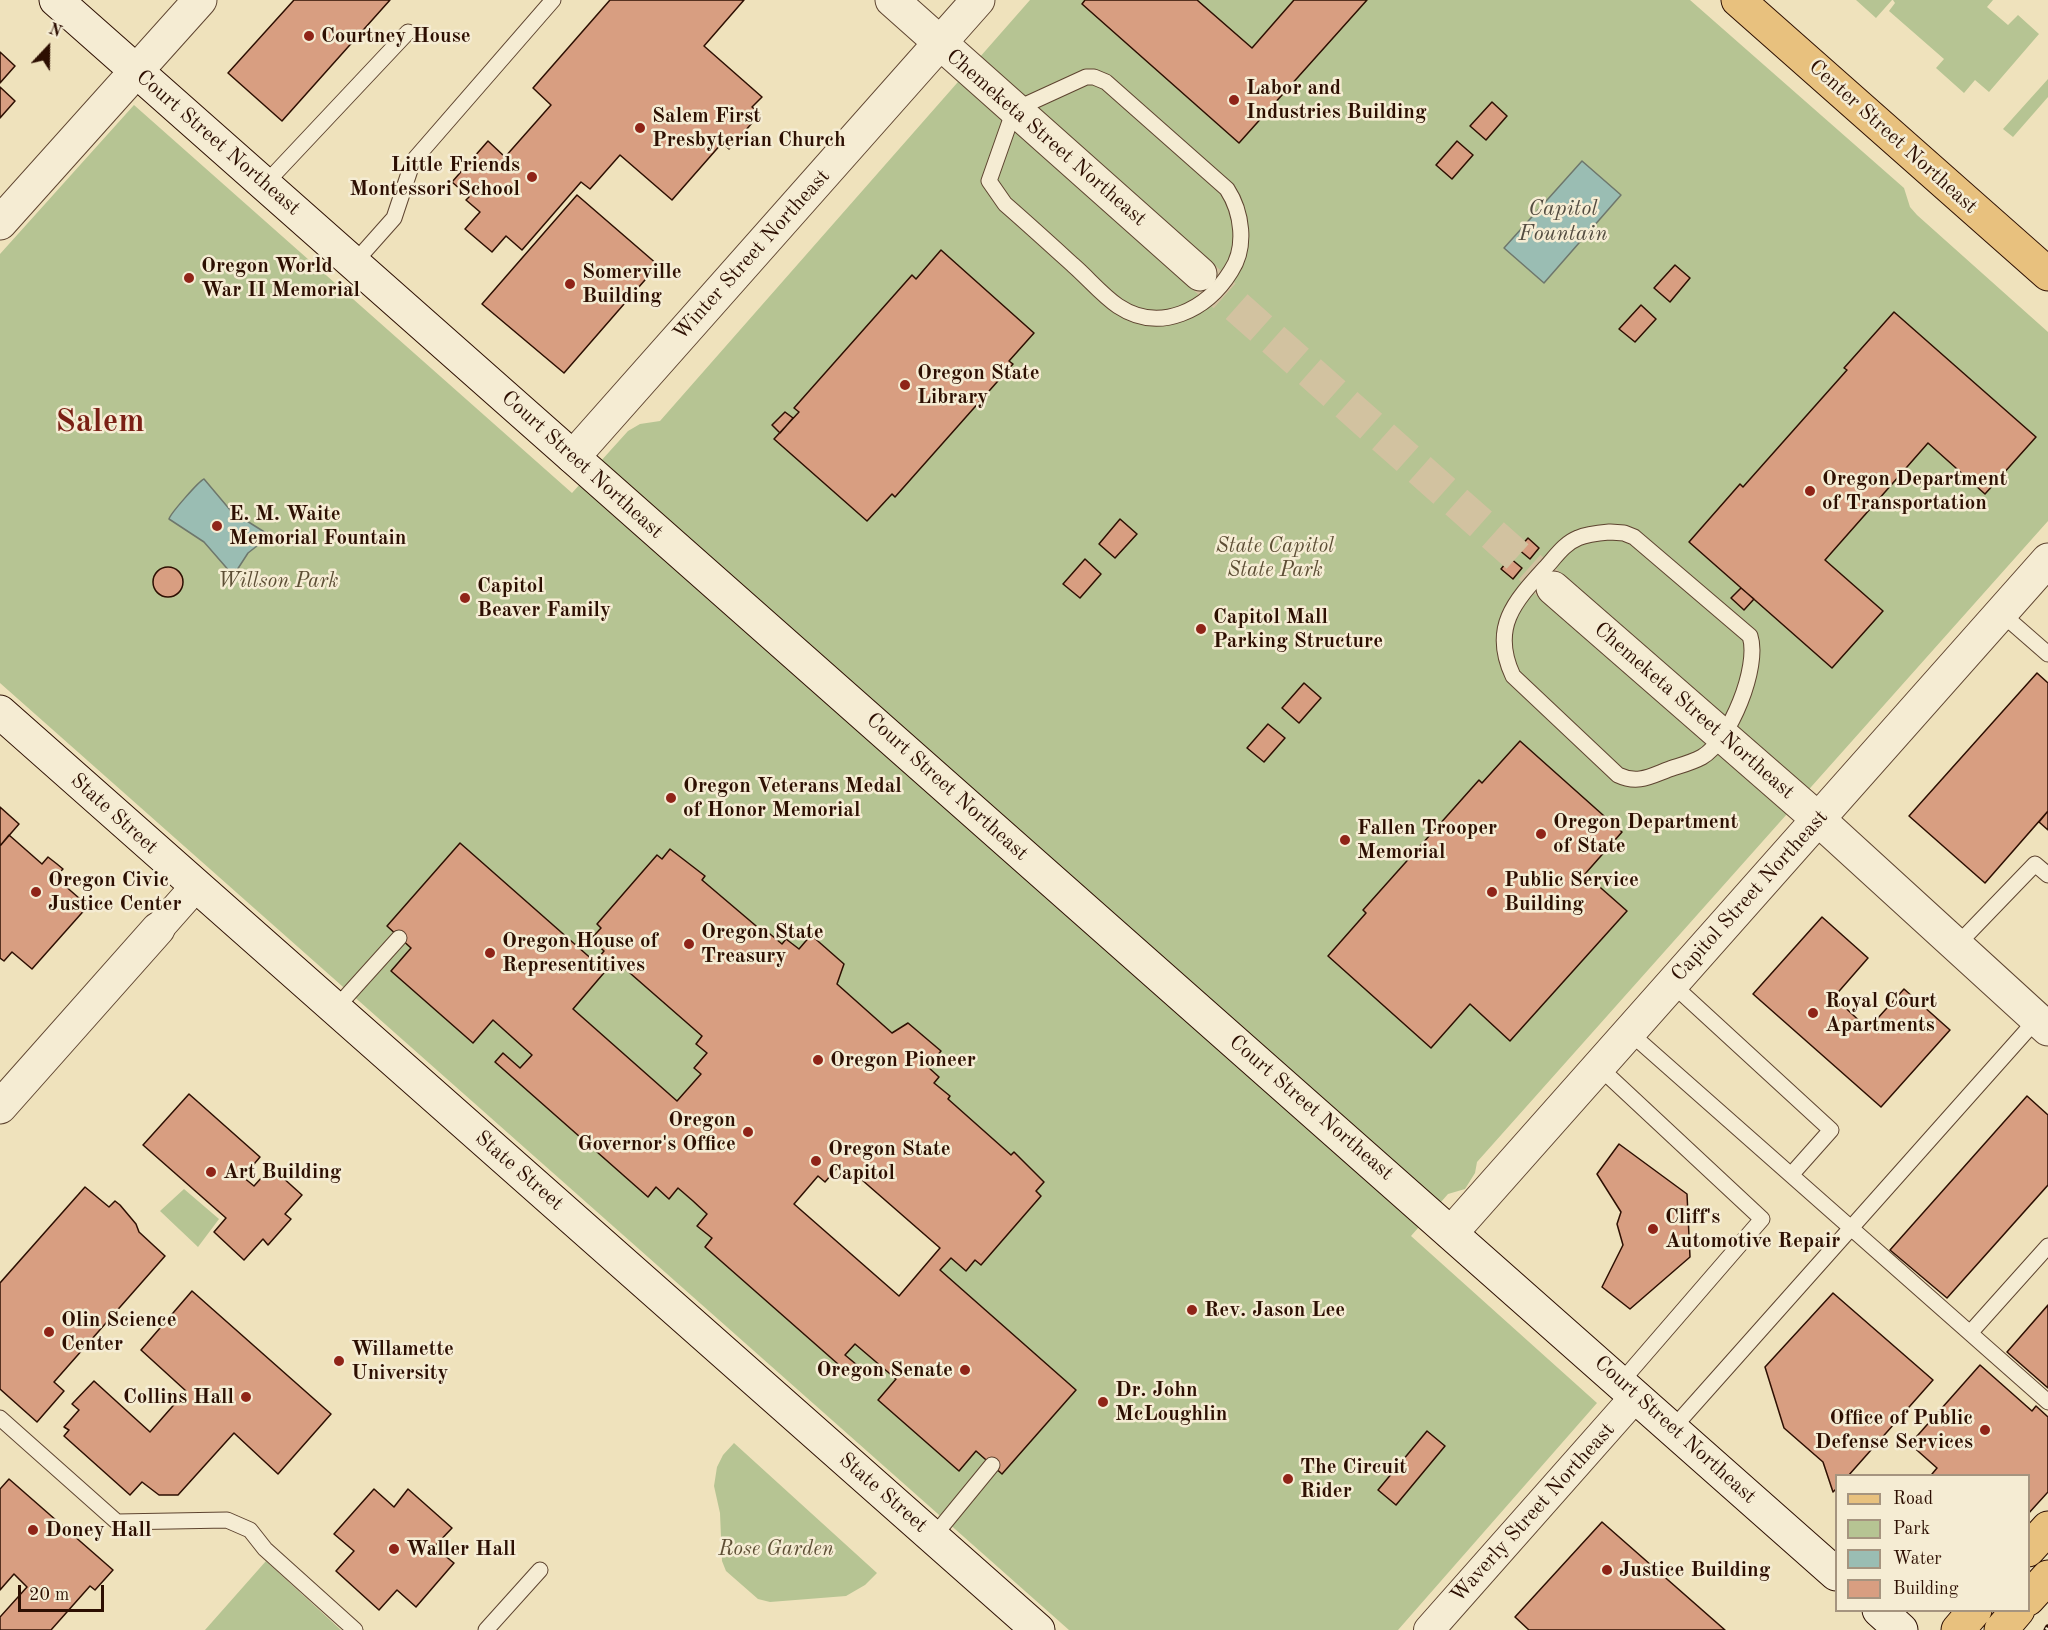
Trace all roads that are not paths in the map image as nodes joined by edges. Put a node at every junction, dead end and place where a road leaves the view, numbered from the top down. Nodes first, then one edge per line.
1 (56, 0) edge
2 (200, 0) edge
3 (553, 0) edge
4 (892, 0) edge
5 (978, 0) edge
6 (1755, 5) edge
7 (408, 32) dead end
8 (940, 44) junction
9 (137, 71) junction
10 (1014, 110) junction
11 (265, 184) junction
12 (0, 223) edge
13 (354, 263) junction
14 (1200, 274) tunnel mouth
15 (2048, 274) edge
16 (573, 457) junction
17 (2048, 560) edge
18 (1553, 588) tunnel mouth
19 (2001, 613) junction
20 (2048, 654) edge
21 (0, 712) edge
22 (1723, 737) junction
23 (1818, 819) junction
24 (2048, 875) edge
25 (196, 886) junction
26 (158, 929) joint
27 (399, 938) dead end
28 (1955, 946) junction
29 (1672, 984) junction
30 (335, 1009) junction
31 (2042, 1024) edge
32 (1629, 1032) junction
33 (1599, 1067) junction
34 (0, 1107) edge
35 (1791, 1175) junction
36 (1850, 1227) junction
37 (1451, 1233) junction
38 (2048, 1246) edge
39 (1970, 1333) junction
40 (1629, 1389) junction
41 (2048, 1402) edge
42 (0, 1418) edge
43 (1672, 1428) junction
44 (993, 1465) dead end
45 (2048, 1528) edge
46 (933, 1537) junction
47 (2030, 1548) edge
48 (1829, 1563) edge
49 (540, 1570) dead end
50 (2048, 1577) edge
51 (2030, 1597) edge
52 (1880, 1612) edge
53 (1974, 1612) edge
54 (2017, 1612) edge
55 (1442, 1626) edge
56 (355, 1630) edge
57 (486, 1630) edge
58 (1038, 1630) edge
59 (1901, 1630) edge
60 (1958, 1630) edge
61 (2001, 1630) edge

1 - 9 main road, Court Street Northeast
2 - 9 main road
3 - 13 lane
4 - 8 main road, Chemeketa Street Northeast
5 - 8 main road, Winter Street Northeast
6 - 15 main road, Center Street Northeast
7 - 11 lane
8 - 10 main road, Chemeketa Street Northeast
8 - 16 main road, Winter Street Northeast
9 - 11 main road, Court Street Northeast
9 - 12 main road
10 - 10 lane
10 - 14 main road, Chemeketa Street Northeast
11 - 13 main road, Court Street Northeast
13 - 16 main road, Court Street Northeast
16 - 37 main road, Court Street Northeast
17 - 19 main road, Capitol Street Northeast
18 - 22 main road, Chemeketa Street Northeast
19 - 20 lane
19 - 23 main road, Capitol Street Northeast
21 - 25 main road, State Street
22 - 22 lane
22 - 23 main road, Chemeketa Street Northeast
23 - 28 main road, Chemeketa Street Northeast
23 - 29 main road, Capitol Street Northeast
24 - 28 lane
25 - 26 street
25 - 30 main road, State Street
26 - 34 main road
27 - 30 lane
28 - 31 main road, Chemeketa Street Northeast
29 - 32 main road, Capitol Street Northeast
29 - 35 lane
30 - 46 main road, State Street
31 - 36 lane
32 - 33 main road, Capitol Street Northeast
32 - 35 lane
33 - 37 main road, Capitol Street Northeast
33 - 40 lane
35 - 36 lane
36 - 39 lane
36 - 43 lane
37 - 40 main road, Court Street Northeast
38 - 39 lane
39 - 41 lane
40 - 43 main road, Court Street Northeast
40 - 55 street, Waverly Street Northeast
42 - 56 lane
43 - 48 main road, Court Street Northeast
44 - 46 lane
45 - 47 main road
46 - 58 main road, State Street
49 - 57 lane
50 - 51 main road
52 - 59 main road
53 - 60 main road
54 - 61 main road

